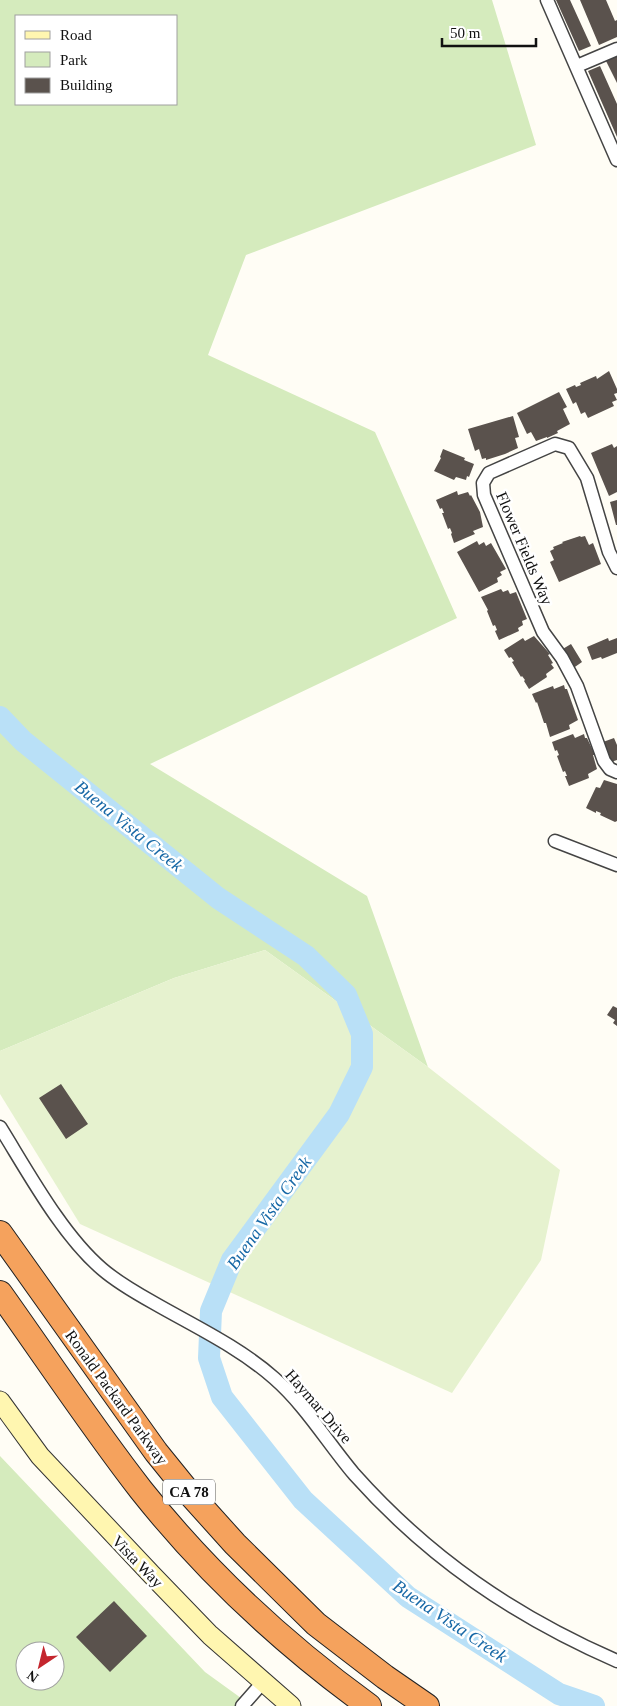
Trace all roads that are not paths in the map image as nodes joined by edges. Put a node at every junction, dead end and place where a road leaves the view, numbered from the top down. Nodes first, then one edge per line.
1 (547, 0) edge
2 (617, 49) edge
3 (577, 66) junction
4 (617, 160) edge
5 (617, 568) edge
6 (617, 772) edge
7 (555, 841) dead end
8 (617, 865) edge
9 (0, 1127) edge
10 (0, 1233) edge
11 (0, 1293) edge
12 (0, 1401) edge
13 (617, 1661) edge
14 (264, 1681) junction
15 (242, 1706) edge
16 (291, 1706) edge
17 (369, 1706) edge
18 (427, 1706) edge

1 - 3 street
2 - 3 street
3 - 4 street
5 - 6 street, Flower Fields Way
7 - 8 street
9 - 13 street, Haymar Drive
10 - 18 highway, Ronald Packard Parkway / CA 78
11 - 17 highway, CA 78
12 - 14 main road, Vista Way
14 - 15 street
14 - 16 main road, Vista Way

